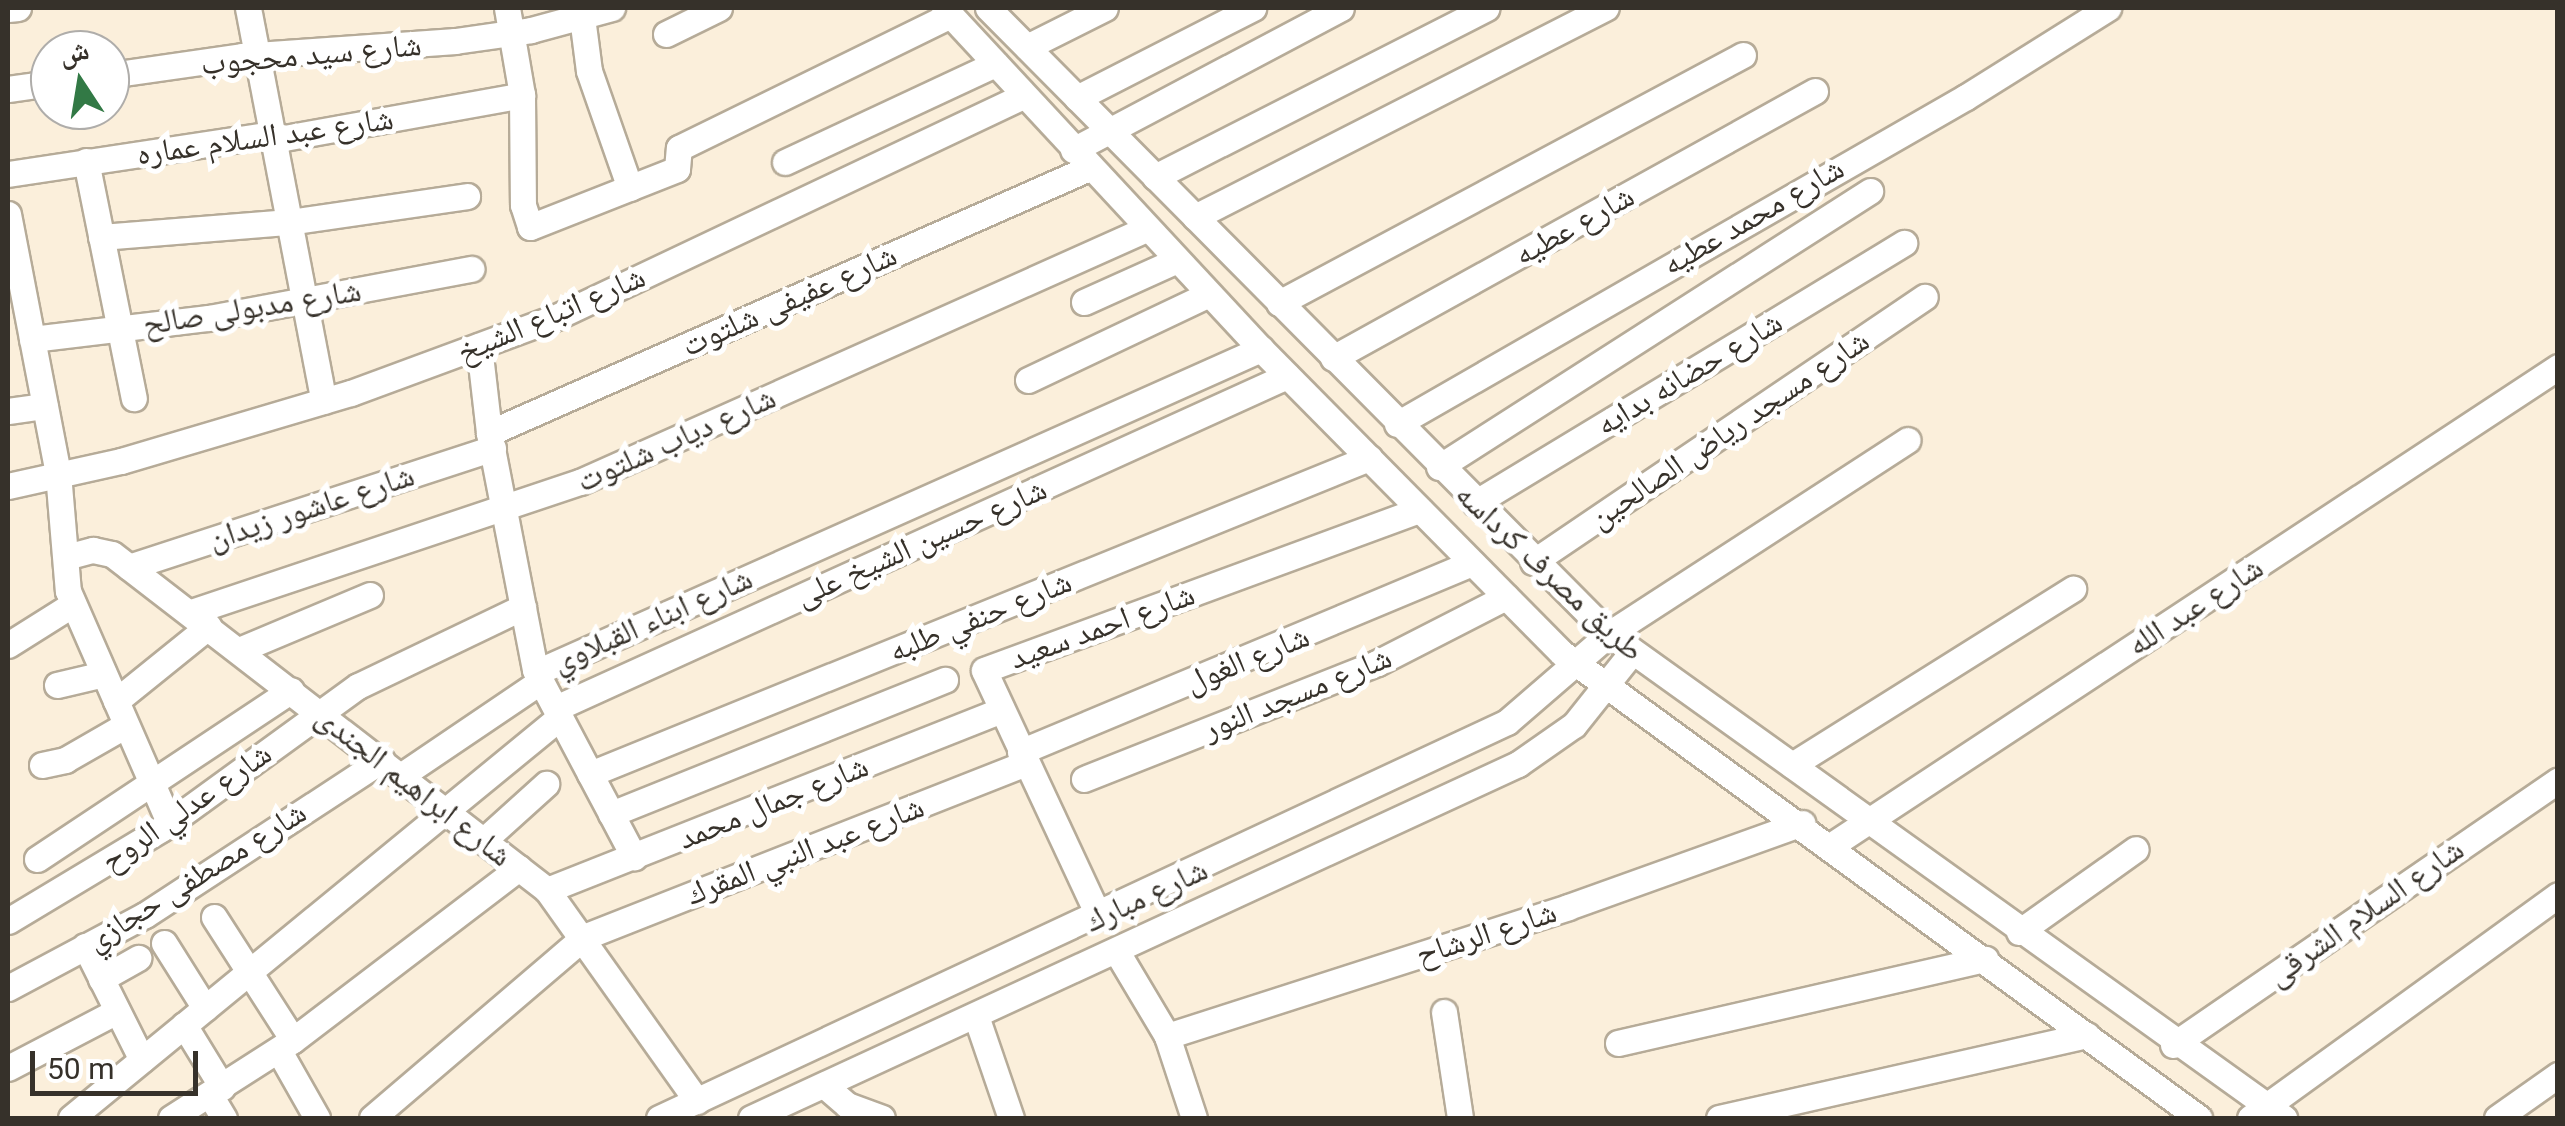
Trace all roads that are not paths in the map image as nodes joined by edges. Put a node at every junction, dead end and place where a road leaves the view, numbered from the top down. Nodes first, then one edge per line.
1 (18, 8) edge
2 (248, 8) edge
3 (612, 8) edge
4 (719, 8) edge
5 (988, 8) edge
6 (1105, 8) edge
7 (1253, 8) edge
8 (1341, 8) edge
9 (1486, 8) edge
10 (1606, 8) edge
11 (2108, 8) edge
12 (8, 9) edge
13 (947, 11) edge
14 (582, 17) junction
15 (510, 20) edge
16 (666, 34) dead end
17 (1027, 47) junction
18 (1743, 55) dead end
19 (257, 56) junction
20 (995, 64) junction
21 (130, 72) edge
22 (1815, 90) dead end
23 (522, 96) junction
24 (1023, 96) junction
25 (1077, 98) junction
26 (1110, 131) junction
27 (272, 134) junction
28 (1081, 159) junction
29 (86, 162) junction
30 (785, 162) dead end
31 (8, 174) edge
32 (1155, 177) junction
33 (630, 188) junction
34 (1870, 191) dead end
35 (467, 196) dead end
36 (1195, 217) junction
37 (8, 220) edge
38 (289, 222) junction
39 (1146, 228) junction
40 (101, 236) junction
41 (1904, 243) dead end
42 (1177, 260) junction
43 (471, 270) dead end
44 (1209, 294) junction
45 (1925, 297) dead end
46 (304, 300) junction
47 (1084, 302) dead end
48 (1278, 303) junction
49 (16, 307) edge
50 (120, 329) junction
51 (32, 339) junction
52 (479, 346) junction
53 (1261, 349) junction
54 (1333, 358) junction
55 (2558, 367) edge
56 (1287, 376) junction
57 (1028, 380) dead end
58 (134, 398) dead end
59 (324, 401) junction
60 (45, 406) junction
61 (8, 411) edge
62 (1397, 424) junction
63 (1908, 440) dead end
64 (491, 441) junction
65 (1370, 458) junction
66 (1439, 467) junction
67 (58, 473) junction
68 (8, 486) edge
69 (1474, 503) junction
70 (504, 508) junction
71 (1420, 510) junction
72 (66, 557) junction
73 (1472, 562) junction
74 (1533, 562) junction
75 (129, 567) junction
76 (2073, 588) dead end
77 (370, 595) dead end
78 (1506, 598) junction
79 (73, 604) junction
80 (523, 608) junction
81 (200, 619) junction
82 (1608, 634) junction
83 (8, 646) edge
84 (239, 650) junction
85 (1632, 652) junction
86 (1577, 666) junction
87 (104, 674) junction
88 (539, 677) junction
89 (945, 680) dead end
90 (57, 685) dead end
91 (1606, 688) junction
92 (292, 690) junction
93 (558, 712) junction
94 (1000, 712) junction
95 (121, 713) junction
96 (322, 713) junction
97 (1022, 758) junction
98 (42, 765) dead end
99 (1792, 765) junction
100 (392, 767) junction
101 (590, 774) junction
102 (1084, 780) dead end
103 (2558, 780) edge
104 (152, 784) junction
105 (546, 784) dead end
106 (446, 810) junction
107 (611, 814) junction
108 (168, 820) junction
109 (1869, 822) junction
110 (1802, 823) junction
111 (484, 840) junction
112 (1832, 845) junction
113 (2136, 849) dead end
114 (634, 858) junction
115 (36, 859) dead end
116 (518, 868) junction
117 (546, 890) junction
118 (1156, 890) junction
119 (2558, 896) edge
120 (214, 917) dead end
121 (1100, 917) junction
122 (8, 922) edge
123 (1173, 925) junction
124 (2019, 932) junction
125 (584, 936) junction
126 (164, 943) dead end
127 (84, 946) junction
128 (1117, 952) junction
129 (138, 958) dead end
130 (1986, 959) junction
131 (249, 972) junction
132 (101, 979) junction
133 (8, 988) edge
134 (205, 1008) junction
135 (117, 1011) junction
136 (1444, 1012) dead end
137 (976, 1016) junction
138 (184, 1025) junction
139 (2087, 1035) junction
140 (1167, 1036) junction
141 (1618, 1043) dead end
142 (286, 1045) junction
143 (2173, 1045) junction
144 (142, 1060) junction
145 (8, 1068) edge
146 (768, 1068) junction
147 (2558, 1075) edge
148 (824, 1086) junction
149 (722, 1090) junction
150 (216, 1091) junction
151 (697, 1101) junction
152 (785, 1111) edge
153 (2267, 1115) edge
154 (71, 1118) edge
155 (171, 1118) edge
156 (224, 1118) edge
157 (318, 1118) edge
158 (372, 1118) edge
159 (659, 1118) edge
160 (736, 1118) edge
161 (751, 1118) edge
162 (882, 1118) edge
163 (1011, 1118) edge
164 (1194, 1118) edge
165 (1460, 1118) edge
166 (1719, 1118) edge
167 (2199, 1118) edge
168 (2497, 1118) edge

1 - 12 street
2 - 19 street
3 - 14 street, شارع سيد محجوب
4 - 16 street
5 - 17 street, طريق مصرف كرداسه
6 - 17 street
7 - 25 street
8 - 26 street, شارع عفيفى شلتوت
9 - 32 street
10 - 36 street
11 - 62 street, شارع محمد عطيه
13 - 20 street, طريق مصرف كرداسه
13 - 33 street
14 - 15 street, شارع سيد محجوب
14 - 33 street
15 - 19 street, شارع سيد محجوب
15 - 23 street
17 - 25 street, طريق مصرف كرداسه
18 - 48 street
19 - 21 street, شارع سيد محجوب
19 - 27 street
20 - 24 street, طريق مصرف كرداسه
20 - 30 street
22 - 54 street, شارع عطيه
23 - 27 street, شارع عبد السلام عماره
23 - 33 street
24 - 28 street, طريق مصرف كرداسه
24 - 52 street, شارع اتباع الشيخ
25 - 26 street, طريق مصرف كرداسه
26 - 28 street, شارع عفيفى شلتوت
26 - 32 street, طريق مصرف كرداسه
27 - 29 street, شارع عبد السلام عماره
27 - 38 street
28 - 39 street, طريق مصرف كرداسه
28 - 64 street, شارع عفيفى شلتوت
29 - 31 street, شارع عبد السلام عماره
29 - 40 street
32 - 36 street, طريق مصرف كرداسه
34 - 66 street
35 - 38 street
36 - 48 street, طريق مصرف كرداسه
37 - 49 street
38 - 40 street
38 - 46 street
39 - 42 street, طريق مصرف كرداسه
39 - 70 street, شارع دياب شلتوت
40 - 50 street
41 - 69 street, شارع حضانه بدايه
42 - 44 street, طريق مصرف كرداسه
42 - 47 street
43 - 46 street, شارع مدبولى صالح
44 - 53 street, طريق مصرف كرداسه
44 - 57 street
45 - 74 street, شارع مسجد رياض الصالحين
46 - 50 street, شارع مدبولى صالح
46 - 59 street
48 - 54 street, طريق مصرف كرداسه
49 - 51 street
50 - 51 street, شارع مدبولى صالح
50 - 58 street
51 - 60 street
52 - 59 street, شارع اتباع الشيخ
52 - 64 street
53 - 56 street, طريق مصرف كرداسه
53 - 88 street, شارع ابناء القبلاوي
54 - 62 street, طريق مصرف كرداسه
55 - 109 street, شارع عبد الله
56 - 65 street, طريق مصرف كرداسه
56 - 93 street, شارع حسين الشيخ على
59 - 67 street, شارع اتباع الشيخ
60 - 61 street
60 - 67 street
62 - 66 street, طريق مصرف كرداسه
63 - 82 street, شارع مبارك
64 - 70 street
64 - 75 street, شارع عاشور زيدان
65 - 71 street, طريق مصرف كرداسه
65 - 101 street, شارع حنفي طلبه
66 - 69 street, طريق مصرف كرداسه
67 - 68 street, شارع اتباع الشيخ
67 - 72 street
69 - 74 street, طريق مصرف كرداسه
70 - 80 street
70 - 81 street, شارع دياب شلتوت
71 - 73 street, طريق مصرف كرداسه
71 - 94 street, شارع احمد سعيد
72 - 75 street, شارع ابراهيم الجندى
72 - 79 street
73 - 78 street, طريق مصرف كرداسه
73 - 97 street, شارع الغول
74 - 82 street, طريق مصرف كرداسه
75 - 81 street, شارع ابراهيم الجندى
76 - 99 street
77 - 84 street
78 - 86 street, طريق مصرف كرداسه
78 - 102 street, شارع مسجد النور
79 - 83 street
79 - 87 street
80 - 88 street
80 - 96 street, شارع عدلي الروح
81 - 84 street, شارع ابراهيم الجندى
81 - 95 street
82 - 85 street, طريق مصرف كرداسه
82 - 86 street, شارع مبارك
84 - 92 street, شارع ابراهيم الجندى
85 - 91 street, شارع مبارك
85 - 99 street, طريق مصرف كرداسه
86 - 91 street, طريق مصرف كرداسه
86 - 118 street, شارع مبارك
87 - 90 street
87 - 95 street
88 - 93 street
88 - 100 street, شارع ابناء القبلاوي
89 - 107 street
91 - 110 street, طريق مصرف كرداسه
91 - 123 street, شارع مبارك
92 - 96 street, شارع ابراهيم الجندى
92 - 104 street
93 - 101 street
93 - 106 street, شارع حسين الشيخ على
94 - 97 street, شارع احمد سعيد
94 - 114 street, شارع جمال محمد
95 - 98 street
95 - 104 street
96 - 100 street, شارع ابراهيم الجندى
96 - 108 street, شارع عدلي الروح
97 - 121 street, شارع احمد سعيد
97 - 125 street, شارع عبد النبي المقرك
99 - 109 street, طريق مصرف كرداسه
100 - 106 street, شارع ابراهيم الجندى
100 - 127 street, شارع مصطفى حجازي
101 - 107 street
103 - 143 street, شارع السلام الشرقى
104 - 108 street
104 - 115 street
105 - 111 street
106 - 111 street, شارع ابراهيم الجندى
106 - 131 street, شارع حسين الشيخ على
107 - 114 street
108 - 122 street, شارع عدلي الروح
109 - 112 street, شارع عبد الله
109 - 124 street, طريق مصرف كرداسه
110 - 112 street, طريق مصرف كرداسه
110 - 140 street, شارع الرشاح
111 - 116 street, شارع ابراهيم الجندى
112 - 130 street, طريق مصرف كرداسه
113 - 124 street
114 - 117 street, شارع جمال محمد
116 - 117 street, شارع ابراهيم الجندى
116 - 142 street
117 - 125 street, شارع ابراهيم الجندى
118 - 121 street, شارع مبارك
118 - 123 street
119 - 153 street
120 - 131 street
121 - 146 street, شارع مبارك
123 - 128 street, شارع مبارك
124 - 143 street, طريق مصرف كرداسه
125 - 151 street, شارع ابراهيم الجندى
125 - 158 street, شارع عبد النبي المقرك
126 - 134 street
127 - 132 street
127 - 133 street, شارع مصطفى حجازي
128 - 137 street, شارع مبارك
128 - 140 street
129 - 132 street
130 - 139 street, طريق مصرف كرداسه
130 - 141 street
131 - 134 street, شارع حسين الشيخ على
131 - 142 street
132 - 135 street
134 - 138 street, شارع حسين الشيخ على
135 - 144 street
135 - 145 street
136 - 165 street
137 - 148 street, شارع مبارك
137 - 163 street
138 - 144 street, شارع حسين الشيخ على
138 - 150 street
139 - 166 street
139 - 167 street, طريق مصرف كرداسه
140 - 164 street
142 - 150 street
142 - 157 street
143 - 153 street, طريق مصرف كرداسه
144 - 154 street, شارع حسين الشيخ على
146 - 149 street, شارع مبارك
146 - 152 street
147 - 168 street
148 - 152 street, شارع مبارك
148 - 162 street
149 - 151 street, شارع مبارك
149 - 160 street
150 - 155 street
150 - 156 street
151 - 159 street, شارع مبارك
152 - 161 street, شارع مبارك

